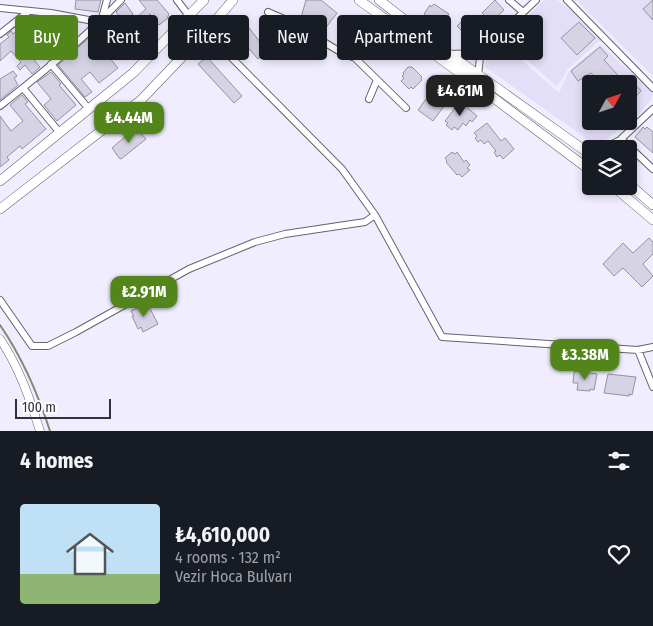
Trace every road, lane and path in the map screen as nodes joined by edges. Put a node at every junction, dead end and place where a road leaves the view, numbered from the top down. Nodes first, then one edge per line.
1 (107, 0) edge
2 (121, 0) edge
3 (177, 0) edge
4 (204, 0) edge
5 (233, 0) edge
6 (359, 0) edge
7 (378, 0) edge
8 (509, 0) edge
9 (536, 0) edge
10 (567, 0) edge
11 (0, 8) edge
12 (29, 11) junction
13 (268, 12) dead end
14 (523, 12) junction
15 (102, 15) edge
16 (106, 15) edge
17 (188, 15) edge
18 (190, 15) edge
19 (220, 15) edge
20 (398, 15) edge
21 (520, 15) edge
22 (88, 19) edge
23 (88, 32) edge
24 (0, 34) edge
25 (168, 37) edge
26 (451, 55) edge
27 (179, 60) edge
28 (234, 60) edge
29 (480, 60) edge
30 (52, 64) junction
31 (478, 75) junction
32 (376, 80) junction
33 (23, 88) junction
34 (653, 88) edge
35 (369, 99) dead end
36 (0, 106) edge
37 (406, 108) dead end
38 (90, 109) junction
39 (653, 110) edge
40 (60, 133) junction
41 (621, 139) joint
42 (582, 149) edge
43 (582, 164) edge
44 (653, 170) edge
45 (0, 181) edge
46 (637, 191) edge
47 (624, 195) edge
48 (653, 205) edge
49 (0, 209) edge
50 (375, 215) junction
51 (653, 220) edge
52 (0, 300) edge
53 (0, 339) edge
54 (653, 347) edge
55 (638, 350) junction
56 (653, 387) edge
57 (40, 431) edge

1 - 15 street
2 - 16 street
3 - 17 street
4 - 18 main road
5 - 19 main road
6 - 43 main road
7 - 20 main road
8 - 14 street
9 - 14 street
10 - 34 street
11 - 12 street
12 - 22 street
12 - 24 street
13 - 32 street
14 - 21 street
23 - 30 street
25 - 38 main road
26 - 31 main road
27 - 49 main road
28 - 50 street
29 - 31 street
30 - 33 street
30 - 38 street
31 - 42 main road
32 - 35 street
32 - 37 street
33 - 36 street
33 - 40 street
38 - 40 main road
39 - 41 street
40 - 45 main road
41 - 44 street
46 - 48 main road
47 - 51 main road
50 - 52 street
50 - 55 street
53 - 57 street
54 - 55 street
55 - 56 street

